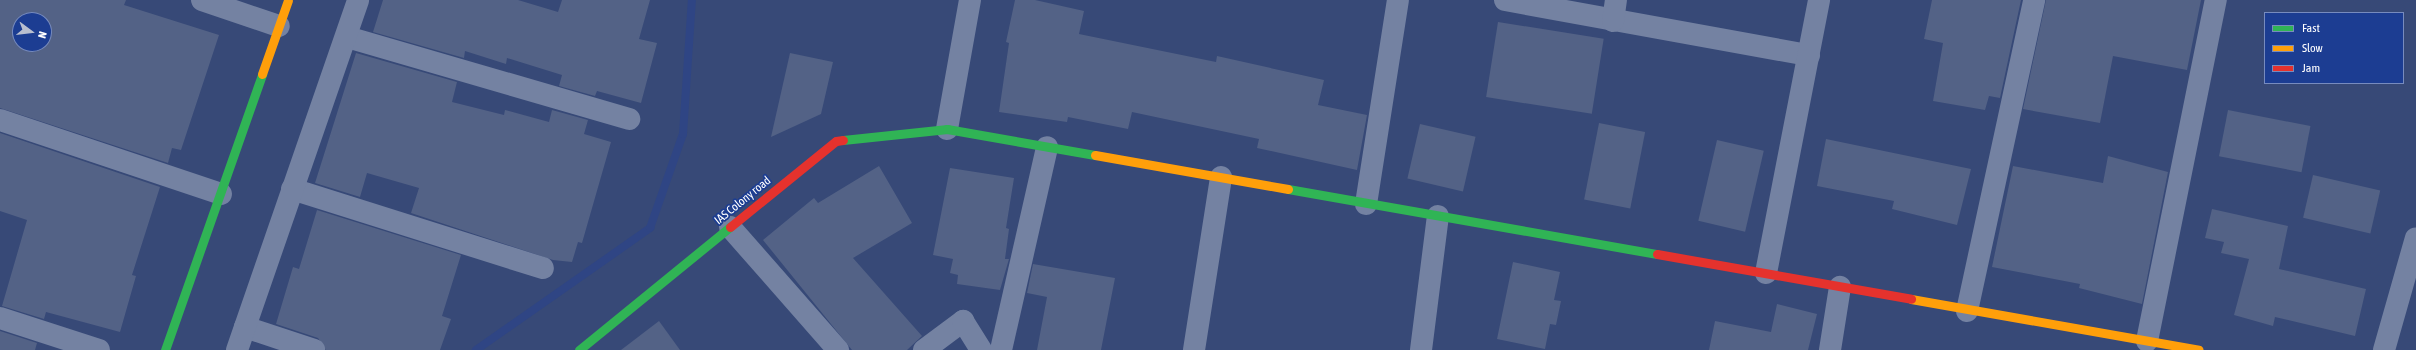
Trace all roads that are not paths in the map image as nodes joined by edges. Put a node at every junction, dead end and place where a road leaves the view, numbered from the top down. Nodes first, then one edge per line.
1 (202, 0) edge
2 (288, 0) edge
3 (358, 0) edge
4 (968, 0) edge
5 (1398, 0) edge
6 (1504, 0) edge
7 (1616, 0) edge
8 (1819, 0) edge
9 (2034, 0) edge
10 (2216, 0) edge
11 (1613, 21) junction
12 (278, 26) junction
13 (347, 37) junction
14 (1809, 55) junction
15 (0, 120) edge
16 (629, 120) dead end
17 (947, 129) junction
18 (1047, 147) junction
19 (1221, 177) junction
20 (292, 189) junction
21 (221, 194) junction
22 (1366, 204) junction
23 (1438, 216) junction
24 (730, 227) junction
25 (2416, 238) edge
26 (542, 268) dead end
27 (1766, 273) junction
28 (1840, 287) junction
29 (1967, 311) junction
30 (0, 318) edge
31 (245, 327) junction
32 (2147, 341) junction
33 (99, 350) edge
34 (165, 350) edge
35 (237, 350) edge
36 (314, 350) edge
37 (579, 350) edge
38 (838, 350) edge
39 (924, 350) edge
40 (981, 350) edge
41 (1001, 350) edge
42 (1194, 350) edge
43 (1421, 350) edge
44 (1830, 350) edge
45 (2199, 350) edge
46 (2384, 350) edge

1 - 12 street
2 - 12 street
3 - 13 street
4 - 17 street
5 - 22 street
6 - 11 street
7 - 11 street
8 - 14 street
9 - 29 street
10 - 32 street
11 - 14 street
12 - 21 street
13 - 16 street
13 - 20 street
14 - 27 street
15 - 21 street
17 - 18 street, IAS Colony road
17 - 24 street, IAS Colony road
18 - 19 street, IAS Colony road
18 - 41 street
19 - 22 street, IAS Colony road
19 - 42 street
20 - 26 street
20 - 31 street
21 - 34 street
22 - 23 street, IAS Colony road
23 - 27 street, IAS Colony road
23 - 43 street
24 - 37 street, IAS Colony road
24 - 38 street
25 - 46 street
27 - 28 street, IAS Colony road
28 - 29 street, IAS Colony road
28 - 44 street
29 - 32 street, IAS Colony road
30 - 33 street
31 - 35 street
31 - 36 street
32 - 45 street, IAS Colony road
39 - 40 street

